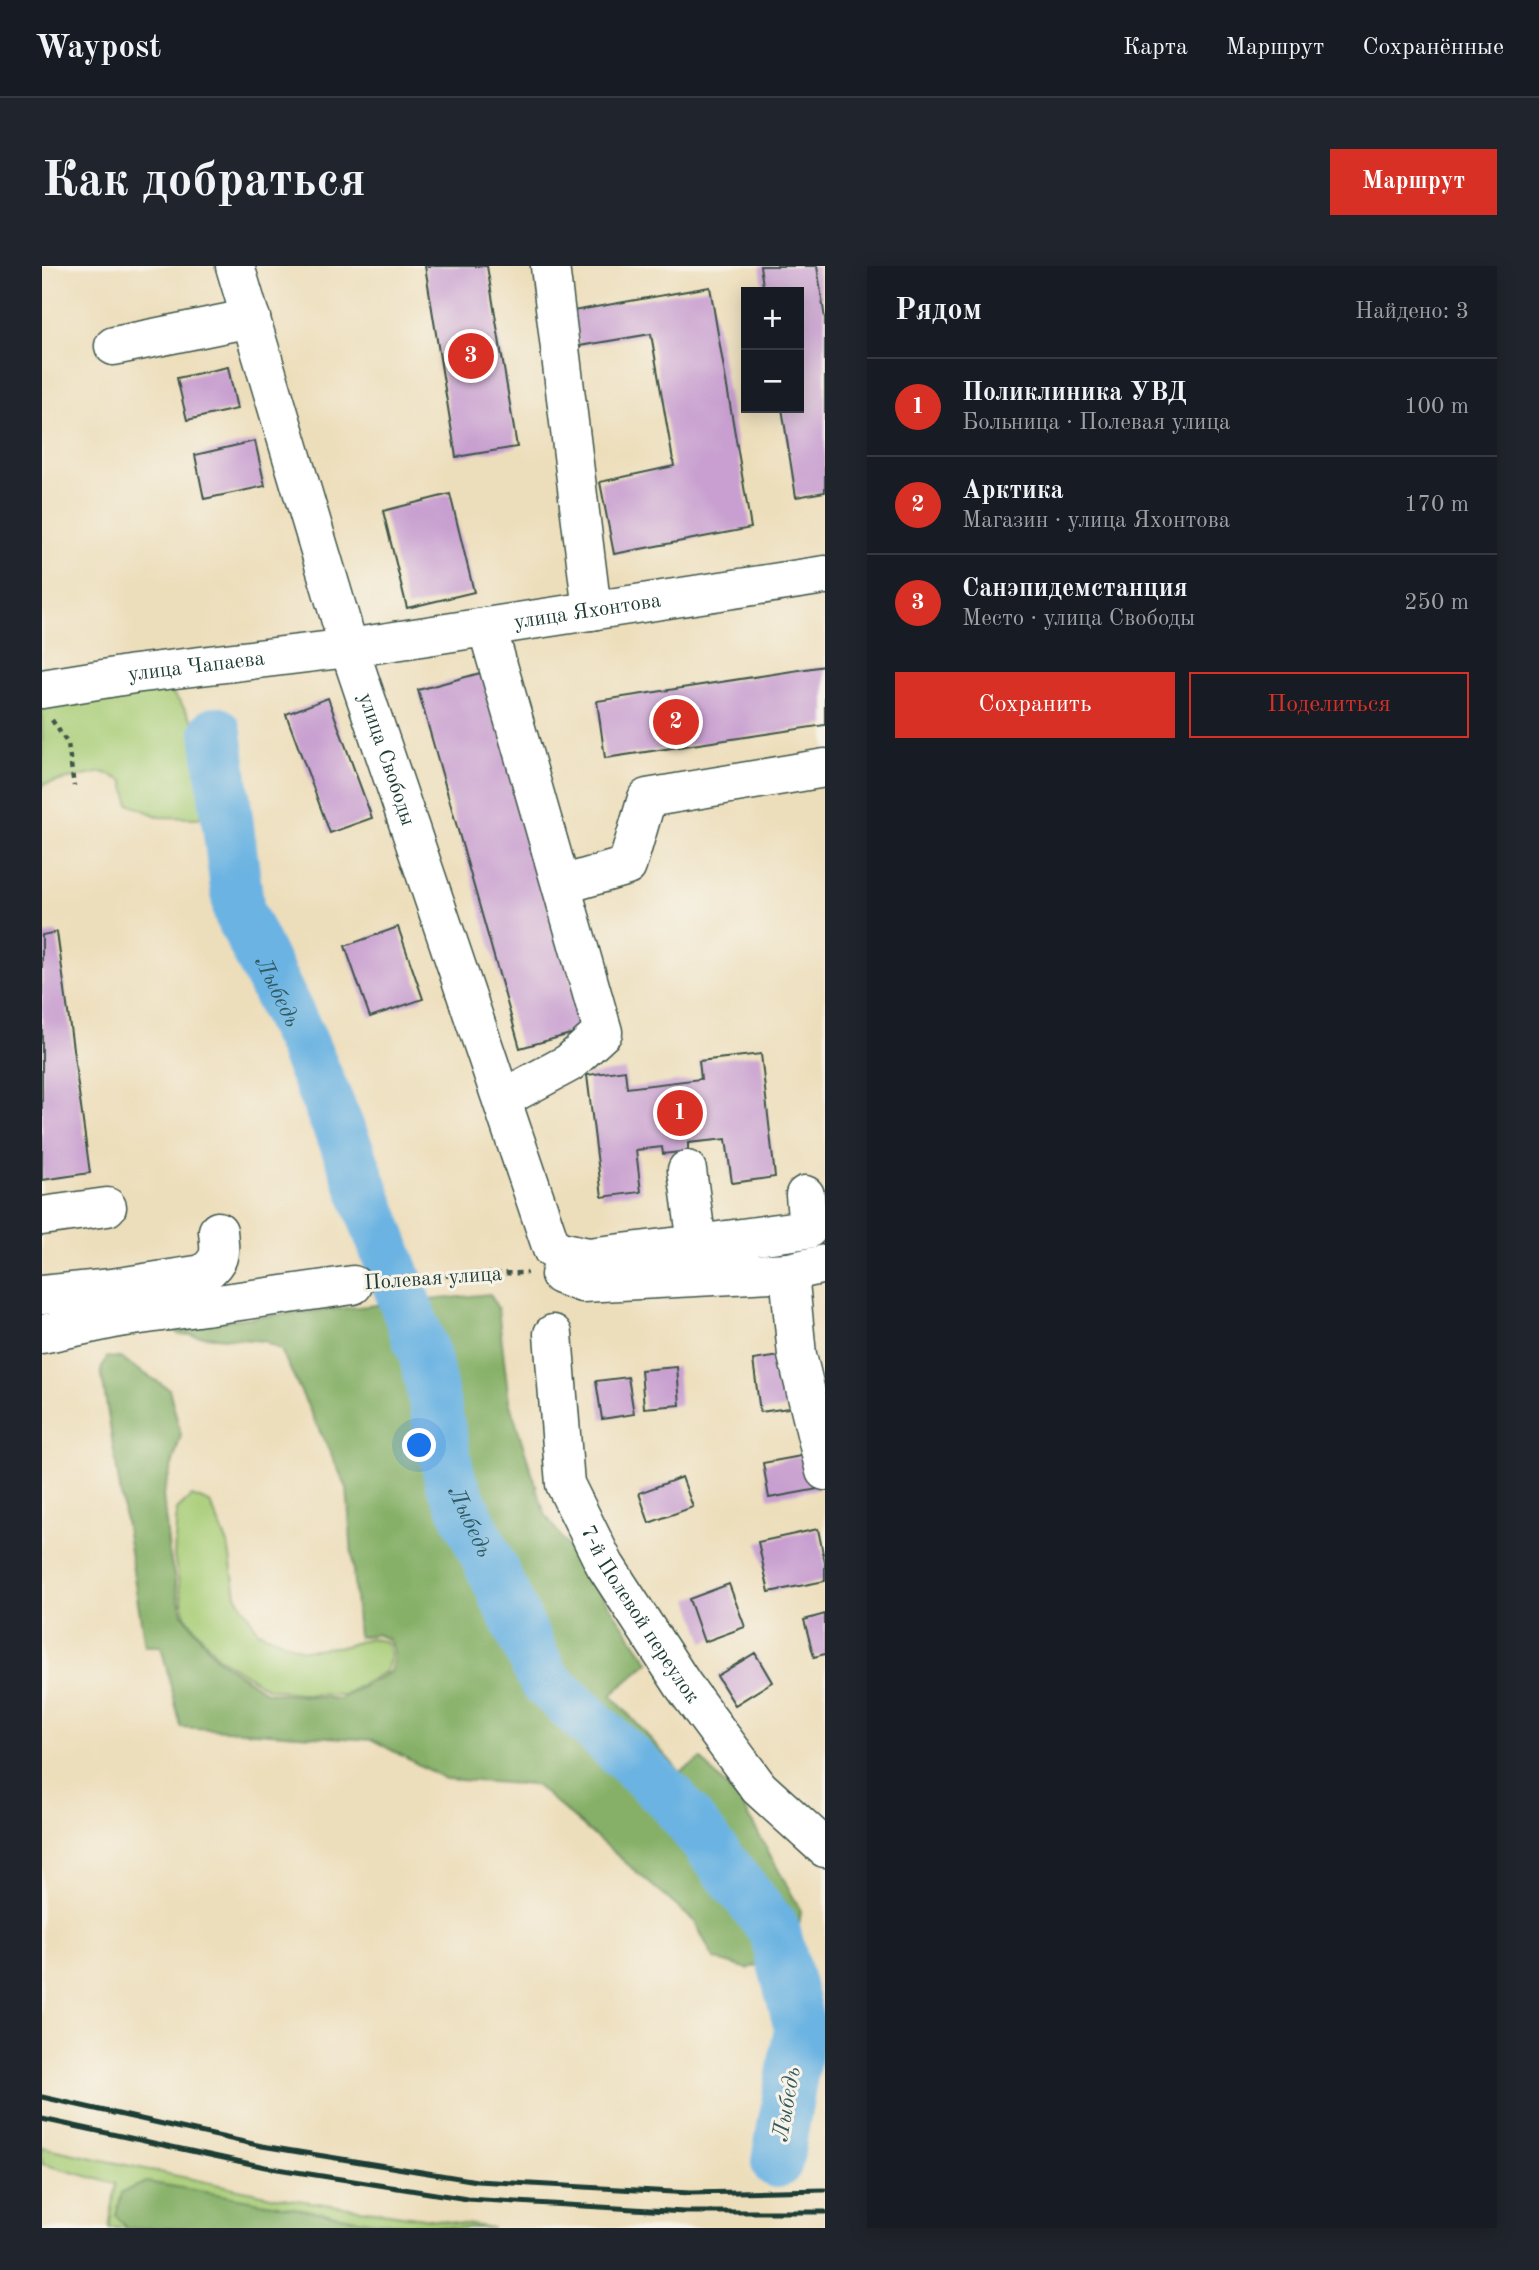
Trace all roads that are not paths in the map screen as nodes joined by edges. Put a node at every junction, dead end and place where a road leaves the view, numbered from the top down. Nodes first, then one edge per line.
1 (235, 266) edge
2 (550, 266) edge
3 (251, 318) junction
4 (114, 346) dead end
5 (825, 575) edge
6 (592, 611) junction
7 (486, 627) junction
8 (349, 648) junction
9 (45, 702) edge
10 (825, 768) edge
11 (562, 885) junction
12 (502, 1099) junction
13 (687, 1170) dead end
14 (805, 1195) dead end
15 (107, 1208) dead end
16 (42, 1216) edge
17 (218, 1231) dead end
18 (697, 1244) junction
19 (552, 1261) junction
20 (807, 1268) edge
21 (354, 1285) road end
22 (42, 1295) edge
23 (42, 1334) edge
24 (553, 1334) dead end
25 (825, 1471) edge
26 (825, 1848) edge

1 - 3 street, улица Свободы
2 - 6 street
3 - 4 street
3 - 8 street, улица Свободы
5 - 6 street, улица Яхонтова
6 - 7 street, улица Яхонтова
7 - 8 street, улица Яхонтова
7 - 11 street
8 - 9 street, улица Чапаева
8 - 12 street, улица Свободы
10 - 11 street
11 - 12 street
12 - 19 street, улица Свободы
13 - 18 street
14 - 18 street
15 - 16 street
17 - 22 street
18 - 19 street
19 - 20 street
20 - 25 street
21 - 23 street, Полевая улица
24 - 26 street, 7-й Полевой переулок

